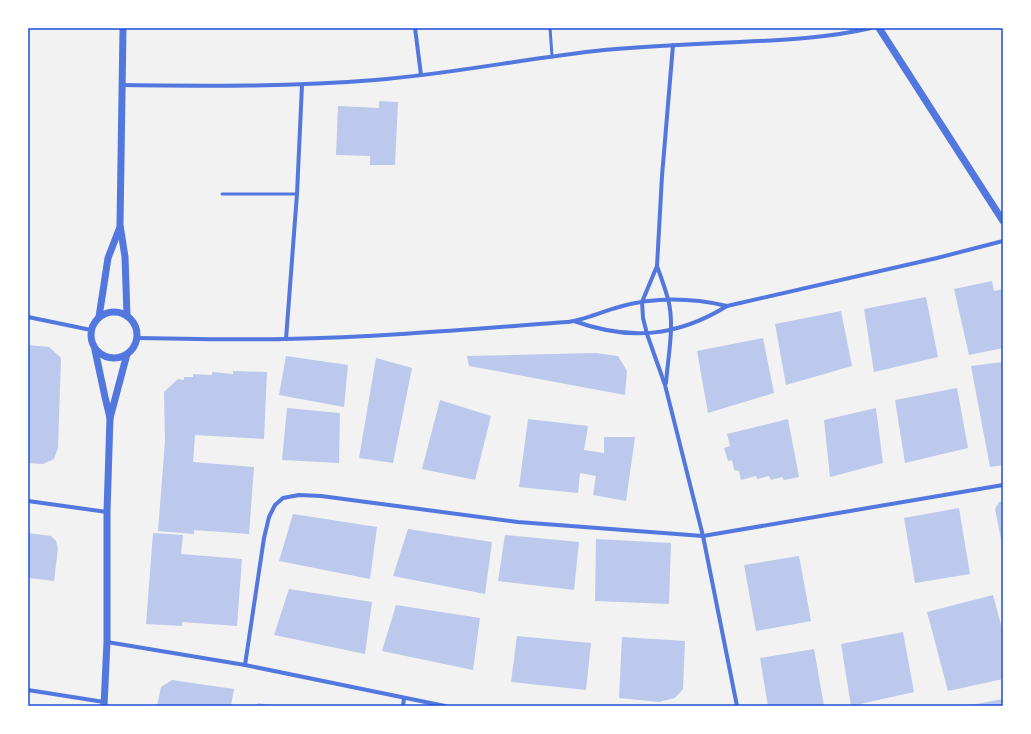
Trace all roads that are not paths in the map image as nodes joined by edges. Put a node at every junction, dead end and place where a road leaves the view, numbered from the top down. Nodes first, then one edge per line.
1 (123, 28) edge
2 (415, 28) edge
3 (550, 28) edge
4 (871, 28) edge
5 (879, 28) edge
6 (673, 45) junction
7 (552, 56) junction
8 (421, 75) junction
9 (122, 85) junction
10 (302, 85) junction
11 (222, 194) dead end
12 (296, 194) junction
13 (1001, 211) edge
14 (1003, 221) edge
15 (120, 225) junction
16 (1003, 241) edge
17 (657, 266) junction
18 (668, 300) junction
19 (642, 302) junction
20 (727, 306) junction
21 (127, 316) junction
22 (99, 317) junction
23 (28, 318) edge
24 (574, 321) junction
25 (91, 330) junction
26 (670, 330) junction
27 (647, 334) junction
28 (137, 338) junction
29 (286, 339) junction
30 (95, 349) junction
31 (127, 354) junction
32 (666, 385) junction
33 (110, 418) junction
34 (1003, 485) edge
35 (28, 501) edge
36 (107, 512) junction
37 (703, 536) junction
38 (107, 642) junction
39 (245, 665) junction
40 (28, 690) edge
41 (404, 698) junction
42 (104, 704) edge
43 (403, 706) edge
44 (444, 706) edge
45 (737, 706) edge

1 - 9 street
2 - 8 street
3 - 7 lane
4 - 6 street
5 - 13 street
6 - 7 street
6 - 17 street
7 - 8 street
8 - 10 street
9 - 10 street
9 - 15 street
10 - 12 street
11 - 12 lane
12 - 29 street
13 - 14 street
15 - 21 street
15 - 22 street
16 - 20 street
17 - 18 street
17 - 19 street
18 - 19 street
18 - 20 street
18 - 26 street
19 - 24 street
19 - 27 street
20 - 26 street
21 - 22 street
21 - 28 street
22 - 25 street
23 - 25 street
24 - 27 street
24 - 29 street
25 - 30 street
26 - 27 street
26 - 32 street
27 - 32 street
28 - 29 street
28 - 31 street
30 - 31 street
30 - 33 street
31 - 33 street
32 - 37 street
33 - 36 street
34 - 37 street
35 - 36 street
36 - 38 street
37 - 39 street
37 - 45 street
38 - 39 street
38 - 42 street
39 - 41 street
40 - 42 street
41 - 43 street
41 - 44 street

